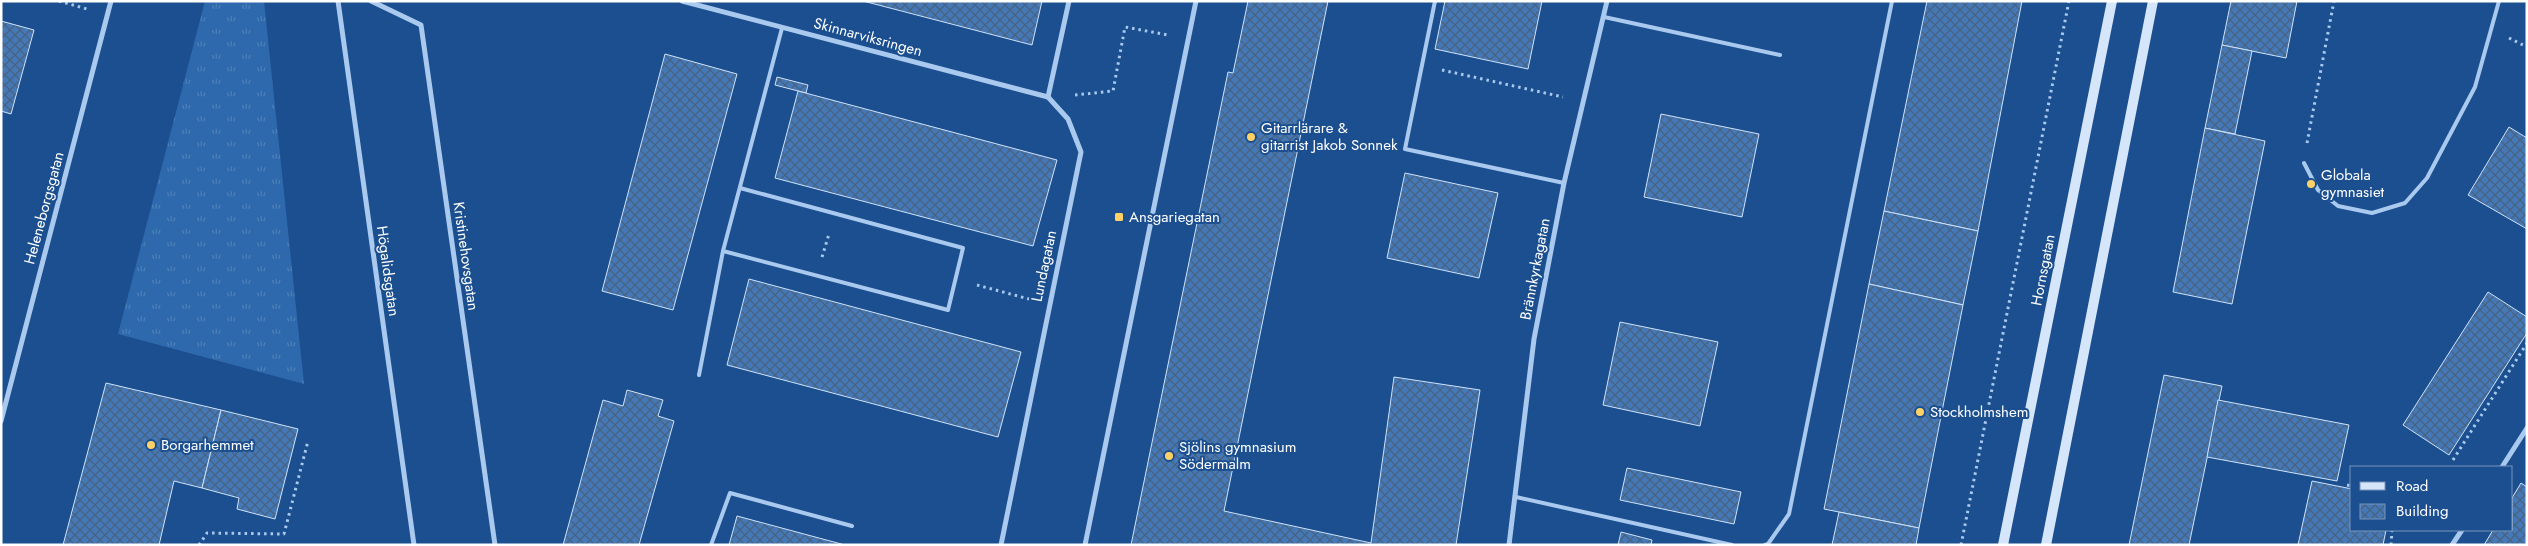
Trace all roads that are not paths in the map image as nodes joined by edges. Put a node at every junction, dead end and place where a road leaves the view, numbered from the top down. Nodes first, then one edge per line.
1 (111, 1) edge
2 (338, 1) edge
3 (371, 1) edge
4 (682, 1) edge
5 (1069, 1) edge
6 (1196, 1) edge
7 (1435, 1) edge
8 (1608, 1) edge
9 (1892, 1) edge
10 (2112, 1) edge
11 (2153, 1) edge
12 (2499, 1) edge
13 (1604, 17) junction
14 (782, 28) junction
15 (1780, 55) dead end
16 (1048, 98) junction
17 (2304, 163) road end
18 (1564, 183) junction
19 (740, 188) junction
20 (723, 251) junction
21 (699, 375) dead end
22 (1, 421) edge
23 (2527, 428) edge
24 (2503, 466) edge
25 (1516, 497) junction
26 (852, 526) dead end
27 (2461, 531) edge
28 (414, 545) edge
29 (495, 545) edge
30 (711, 545) edge
31 (1001, 545) edge
32 (1085, 545) edge
33 (1509, 545) edge
34 (1732, 545) edge
35 (1766, 545) edge
36 (2003, 545) edge
37 (2046, 545) edge
38 (2452, 545) edge

1 - 22 street, Heleneborgsgatan
2 - 28 street, Högalidsgatan
3 - 29 street, Kristinehovsgatan
4 - 14 street, Skinnarviksringen
5 - 16 street
6 - 32 street
7 - 18 lane
8 - 13 street, Brännkyrkagatan
9 - 35 lane
10 - 36 main road, Hornsgatan
11 - 37 main road
12 - 17 lane
13 - 15 lane
13 - 18 street, Brännkyrkagatan
14 - 16 street, Skinnarviksringen
14 - 19 lane
16 - 31 street, Lundagatan
18 - 25 street, Brännkyrkagatan
19 - 20 lane
19 - 20 lane
20 - 21 lane
23 - 24 street
25 - 33 street, Brännkyrkagatan
25 - 34 lane
26 - 30 lane
27 - 38 street

